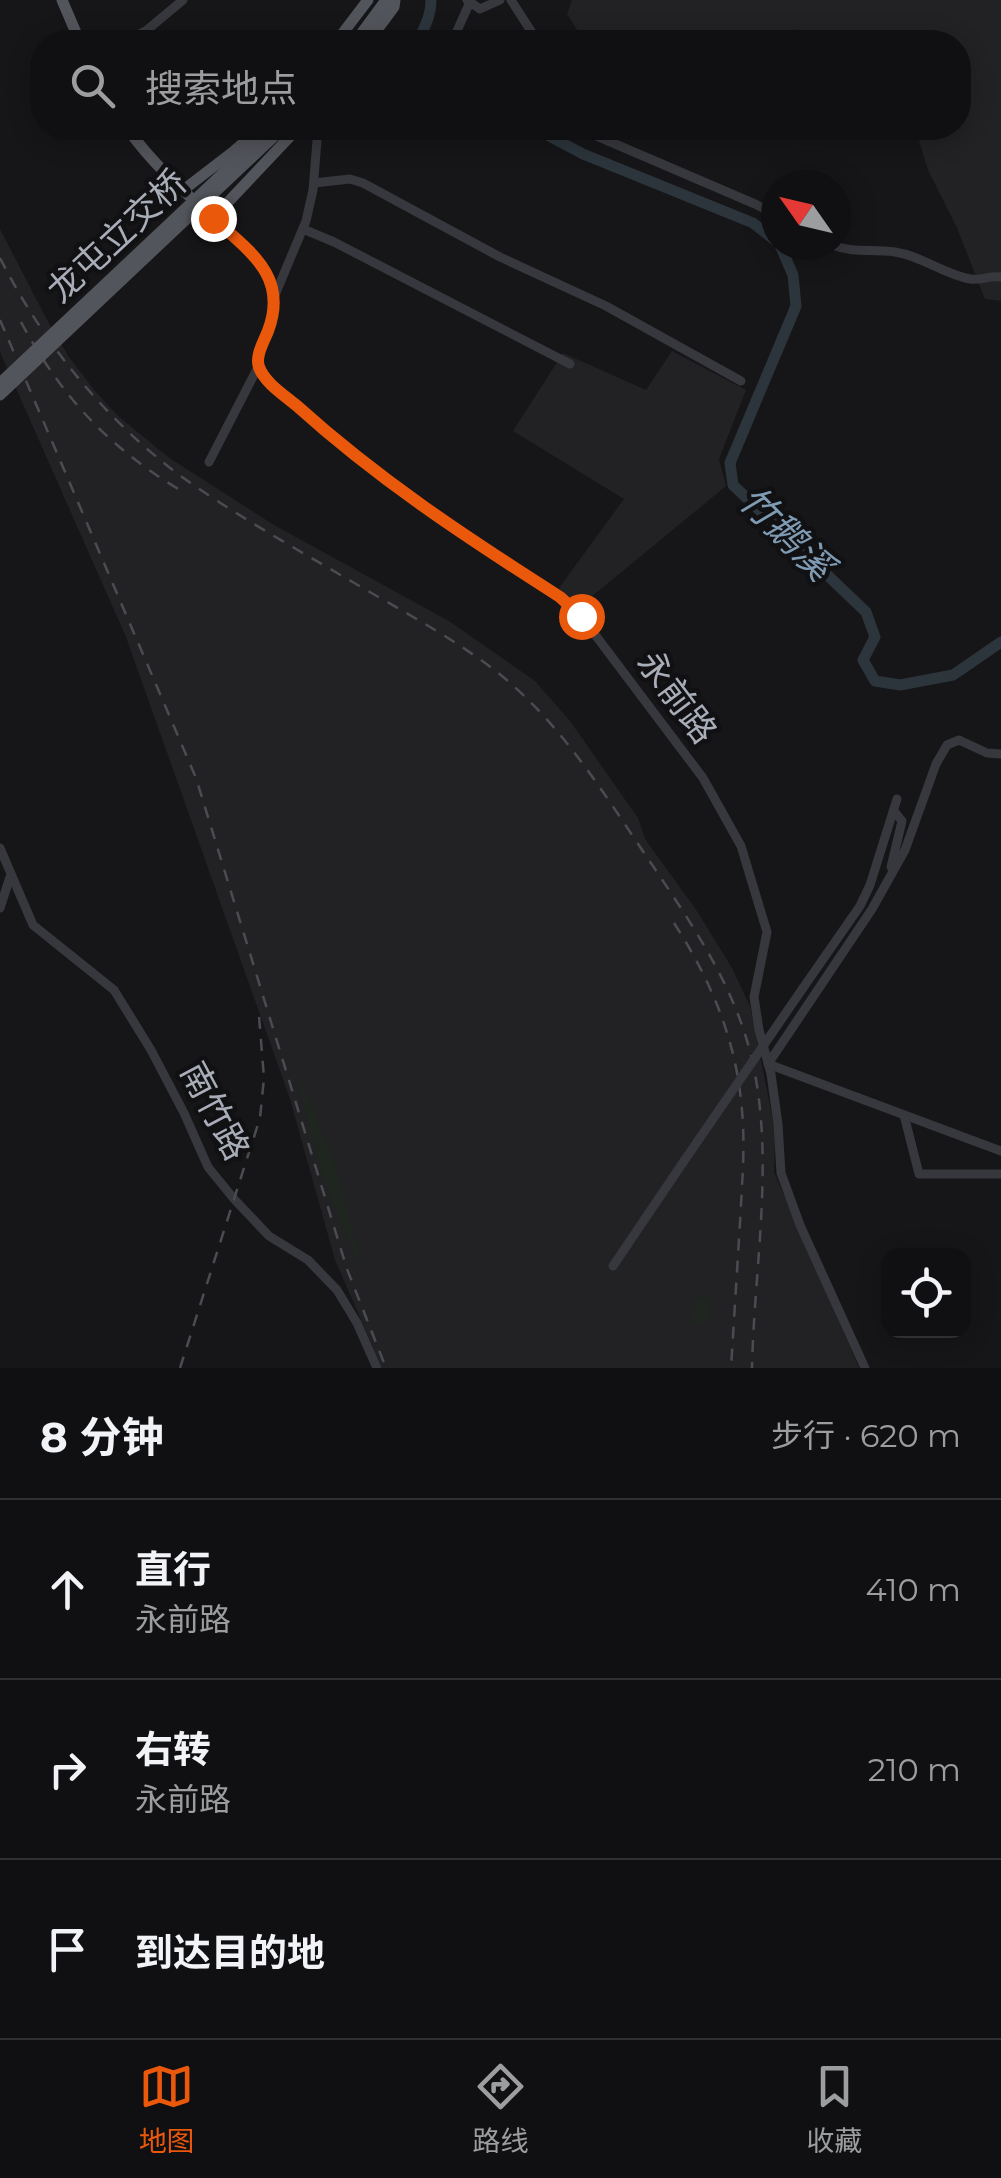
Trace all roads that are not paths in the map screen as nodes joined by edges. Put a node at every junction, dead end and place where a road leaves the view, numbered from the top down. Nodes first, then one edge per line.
1 (62, 0) edge
2 (70, 0) edge
3 (184, 0) edge
4 (376, 0) edge
5 (386, 0) edge
6 (395, 0) edge
7 (500, 0) edge
8 (511, 0) edge
9 (468, 1) edge
10 (371, 9) edge
11 (75, 30) edge
12 (83, 30) edge
13 (146, 30) edge
14 (349, 30) edge
15 (354, 30) edge
16 (377, 30) edge
17 (457, 30) edge
18 (530, 30) edge
19 (135, 140) edge
20 (246, 140) edge
21 (258, 140) edge
22 (270, 140) edge
23 (287, 140) edge
24 (317, 140) edge
25 (606, 140) edge
26 (314, 184) junction
27 (182, 191) junction
28 (761, 208) edge
29 (213, 218) junction
30 (303, 229) junction
31 (851, 252) edge
32 (1001, 278) edge
33 (274, 298) junction
34 (570, 364) dead end
35 (258, 367) junction
36 (741, 381) dead end
37 (0, 383) edge
38 (0, 394) edge
39 (209, 462) dead end
40 (1001, 754) edge
41 (898, 799) dead end
42 (894, 811) junction
43 (0, 848) edge
44 (10, 875) junction
45 (888, 880) junction
46 (0, 908) edge
47 (768, 1064) junction
48 (904, 1115) junction
49 (1001, 1151) edge
50 (1001, 1174) edge
51 (613, 1266) dead end
52 (377, 1368) edge
53 (865, 1368) edge

1 - 11 main road
2 - 12 main road
3 - 13 street
4 - 10 main road
5 - 10 main road
6 - 16 main road
7 - 9 street
8 - 18 street
9 - 17 street
10 - 14 main road
10 - 15 main road
19 - 27 main road
20 - 27 main road
21 - 37 main road, 龙屯立交桥, bridge
22 - 38 main road, 龙屯立交桥, bridge
23 - 29 main road
24 - 26 street
25 - 28 street
26 - 30 street
26 - 36 street
27 - 29 main road
29 - 33 street
30 - 33 street
30 - 34 street
31 - 32 street
33 - 35 street
35 - 39 street
35 - 47 street, 永前路
40 - 45 street
41 - 42 street
42 - 45 street
42 - 51 street, bridge
43 - 44 street, 南竹路
44 - 46 street
44 - 52 street, 南竹路
45 - 47 street
47 - 48 street
47 - 53 street, 永前路
48 - 49 street
48 - 50 street

